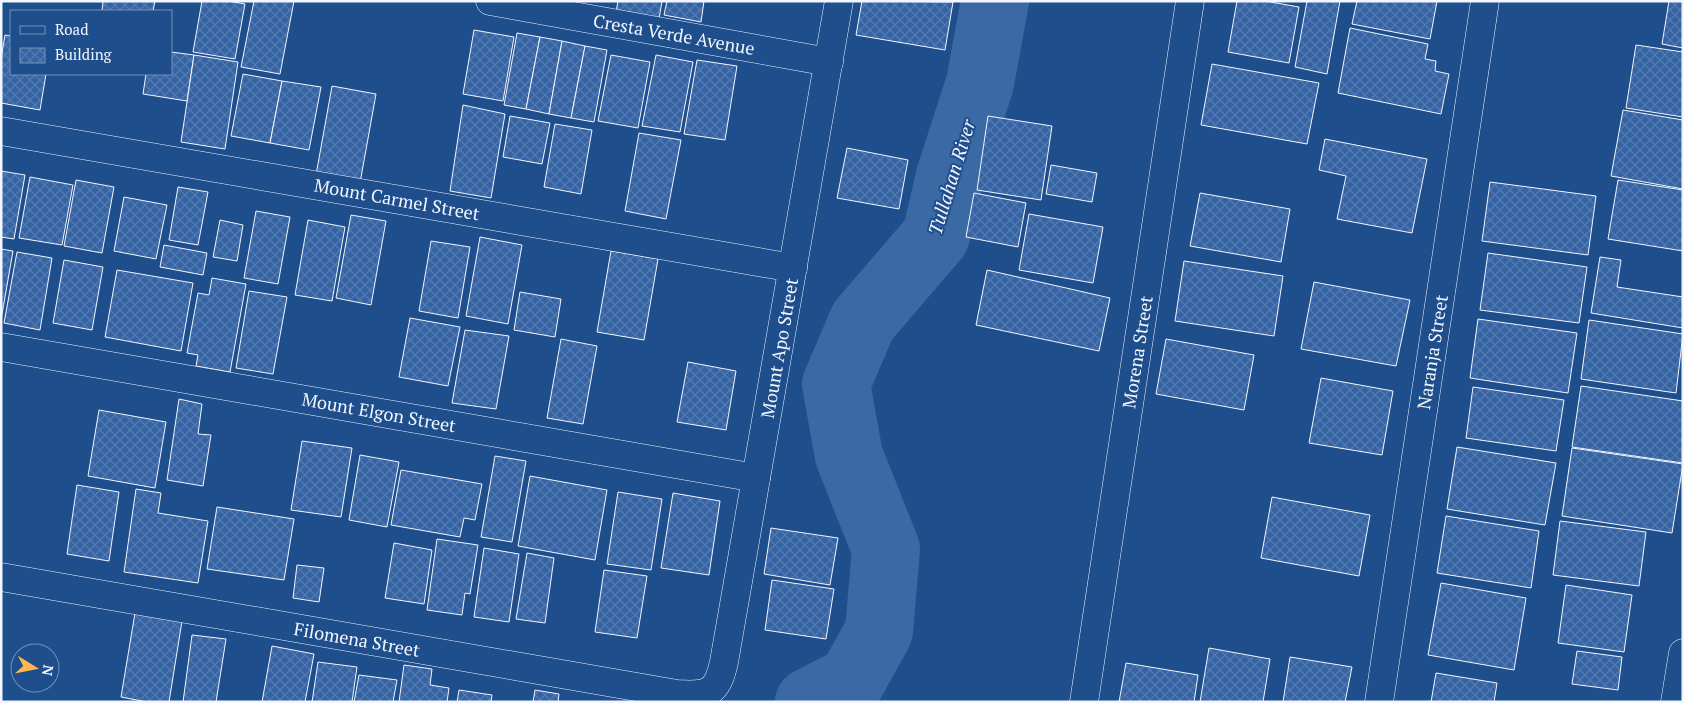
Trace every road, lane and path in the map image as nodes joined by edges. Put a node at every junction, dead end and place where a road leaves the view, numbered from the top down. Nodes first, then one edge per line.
1 (490, 1) edge
2 (839, 1) edge
3 (1190, 1) edge
4 (1485, 1) edge
5 (829, 62) junction
6 (1, 131) edge
7 (793, 268) junction
8 (1, 347) edge
9 (756, 478) junction
10 (1, 576) edge
11 (1683, 653) edge
12 (712, 691) joint
13 (1084, 702) edge
14 (1379, 702) edge
15 (1675, 702) edge

1 - 5 street, Cresta Verde Avenue
2 - 5 street, Mount Apo Street
3 - 13 street, Morena Street
4 - 14 street, Naranja Street
5 - 7 street, Mount Apo Street
6 - 7 street, Mount Carmel Street
7 - 9 street, Mount Apo Street
8 - 9 street, Mount Elgon Street
9 - 12 street, Mount Apo Street
10 - 12 street, Filomena Street
11 - 15 street

